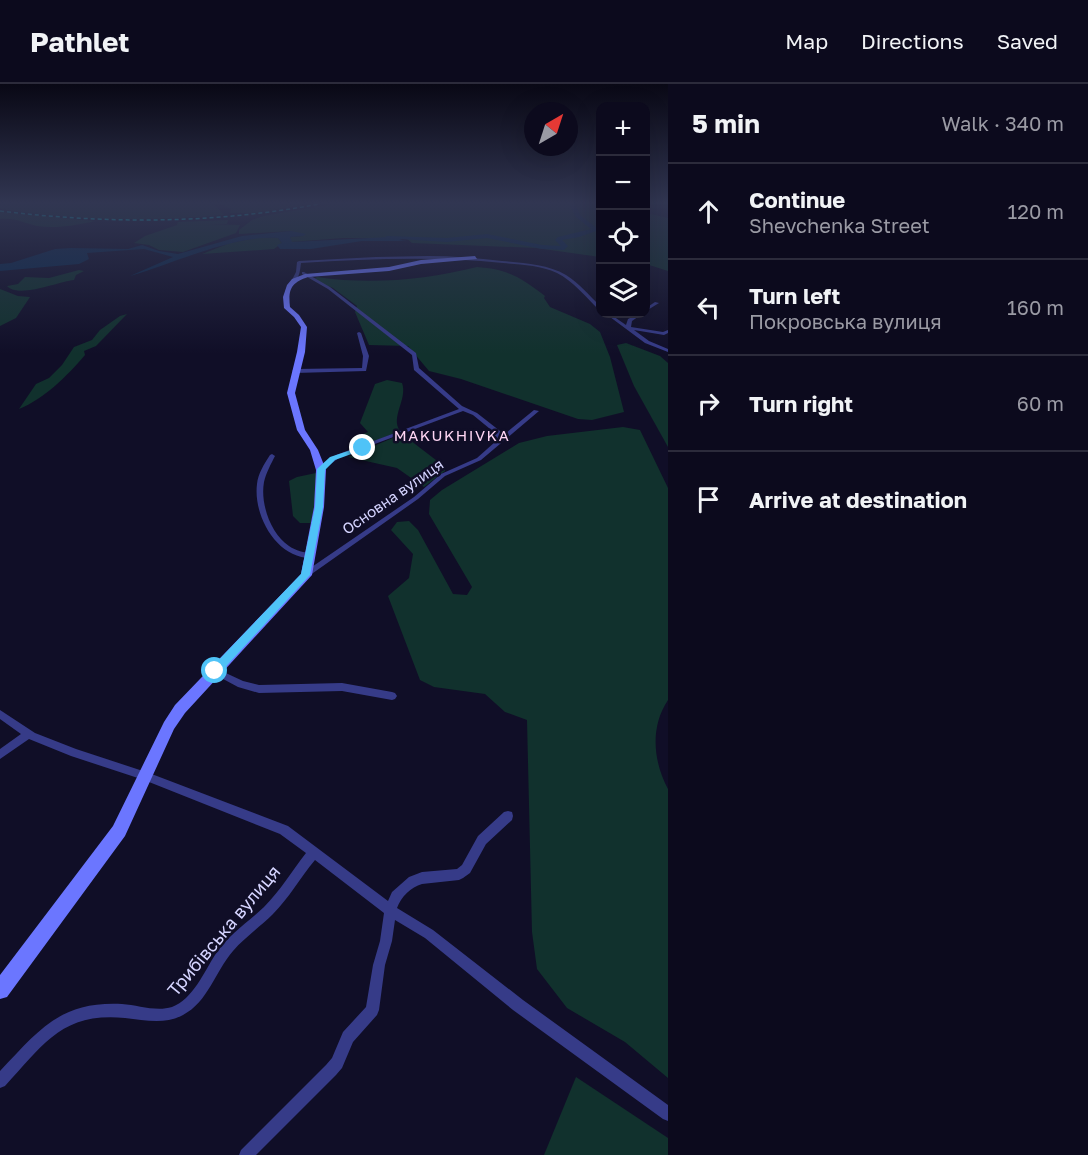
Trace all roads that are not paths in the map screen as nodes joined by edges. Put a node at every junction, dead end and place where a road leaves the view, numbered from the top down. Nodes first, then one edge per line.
1 (475, 258) junction
2 (308, 275) junction
3 (296, 276) junction
4 (657, 303) dead end
5 (596, 304) edge
6 (650, 307) edge
7 (614, 318) edge
8 (633, 318) edge
9 (628, 328) junction
10 (668, 331) edge
11 (359, 333) dead end
12 (668, 351) edge
13 (295, 371) junction
14 (463, 408) junction
15 (536, 411) dead end
16 (498, 444) junction
17 (272, 456) dead end
18 (321, 469) junction
19 (309, 556) junction
20 (306, 575) junction
21 (215, 671) junction
22 (392, 696) dead end
23 (0, 714) edge
24 (28, 734) junction
25 (0, 755) edge
26 (145, 776) junction
27 (508, 816) dead end
28 (313, 853) junction
29 (390, 910) junction
30 (0, 990) edge
31 (0, 1081) edge
32 (668, 1114) edge
33 (246, 1155) edge

1 - 2 street
1 - 3 street
1 - 5 street
2 - 3 street
2 - 14 street
3 - 13 street
4 - 6 street
7 - 9 street
8 - 9 street
9 - 10 street
9 - 12 street
11 - 13 street
13 - 18 street
14 - 16 street
14 - 18 street
15 - 16 street, Основна вулиця
16 - 20 street, Основна вулиця
17 - 19 street
18 - 19 street
19 - 20 street
20 - 21 street
21 - 22 street
21 - 26 street
23 - 24 street
24 - 25 street
24 - 26 street
26 - 28 street
26 - 30 street
27 - 29 street
28 - 29 street
28 - 31 street, Трибівська вулиця
29 - 32 street
29 - 33 street

